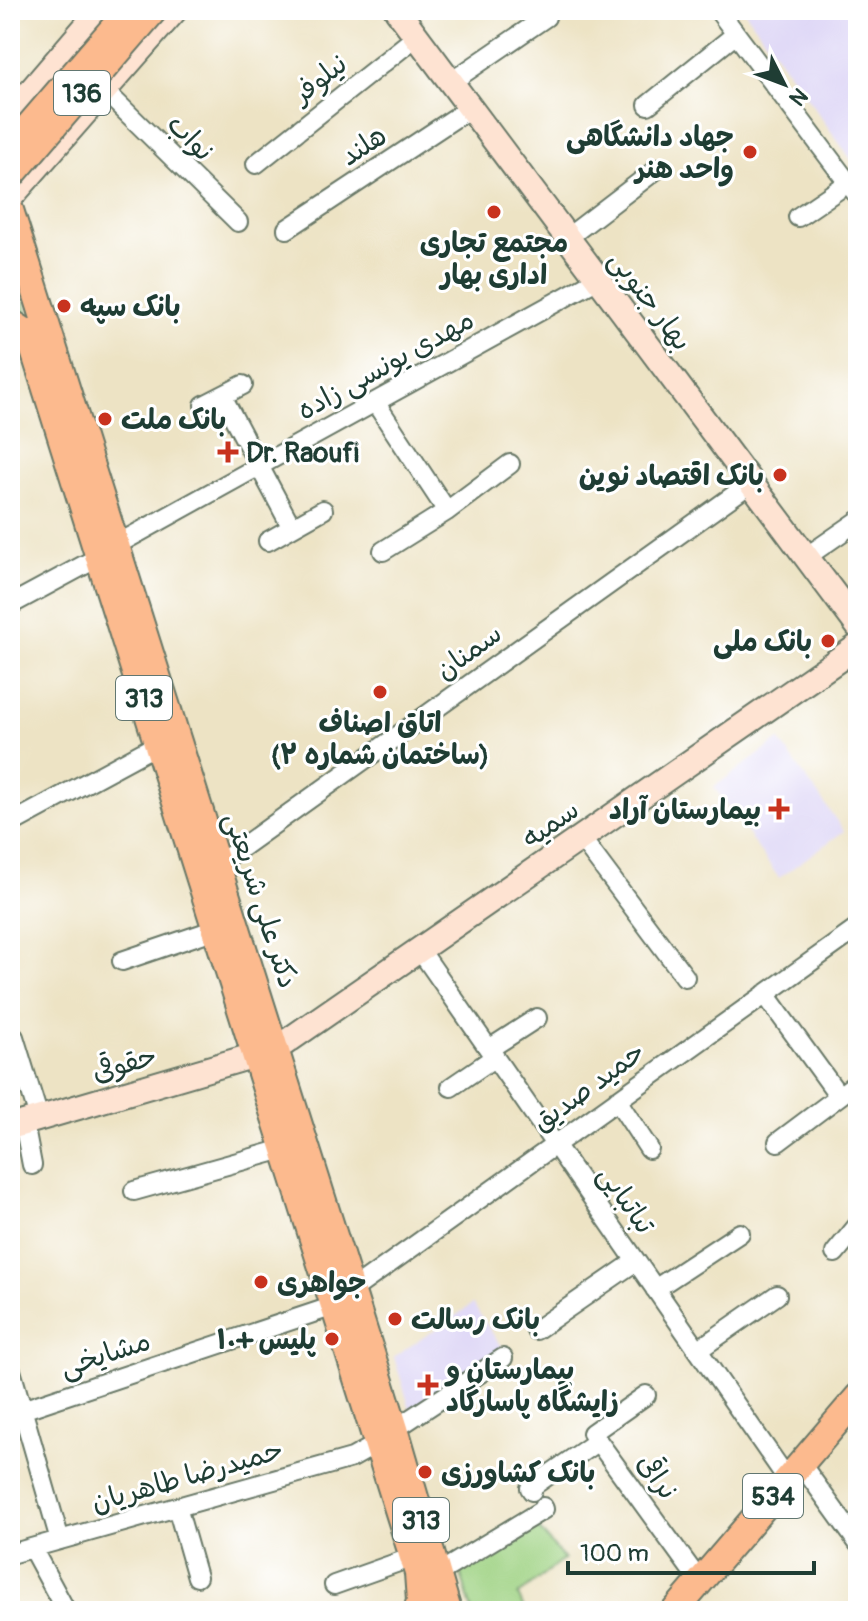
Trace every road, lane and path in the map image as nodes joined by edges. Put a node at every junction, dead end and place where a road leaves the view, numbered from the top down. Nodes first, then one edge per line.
1 (100, 10) edge
2 (112, 10) edge
3 (129, 10) edge
4 (154, 10) edge
5 (175, 10) edge
6 (397, 10) edge
7 (718, 10) edge
8 (546, 17) dead end
9 (736, 34) junction
10 (417, 36) junction
11 (151, 37) junction
12 (451, 82) junction
13 (105, 91) junction
14 (648, 105) dead end
15 (470, 108) junction
16 (10, 115) edge
17 (10, 148) edge
18 (256, 164) dead end
19 (657, 169) dead end
20 (10, 177) edge
21 (853, 190) edge
22 (10, 198) edge
23 (10, 210) edge
24 (798, 217) dead end
25 (238, 222) dead end
26 (287, 229) dead end
27 (567, 238) junction
28 (598, 279) junction
29 (10, 322) edge
30 (243, 385) dead end
31 (222, 396) junction
32 (375, 402) junction
33 (204, 405) dead end
34 (510, 464) dead end
35 (259, 466) junction
36 (751, 483) junction
37 (323, 510) dead end
38 (447, 511) junction
39 (858, 521) edge
40 (291, 526) junction
41 (268, 541) dead end
42 (108, 551) junction
43 (383, 551) dead end
44 (806, 557) junction
45 (10, 605) edge
46 (858, 626) edge
47 (858, 646) edge
48 (158, 744) junction
49 (10, 824) edge
50 (581, 838) junction
51 (217, 865) junction
52 (858, 928) edge
53 (216, 929) junction
54 (420, 950) junction
55 (122, 961) dead end
56 (685, 977) dead end
57 (765, 994) junction
58 (537, 1018) dead end
59 (14, 1037) dead end
60 (266, 1053) junction
61 (492, 1053) junction
62 (858, 1082) edge
63 (451, 1087) dead end
64 (839, 1096) junction
65 (617, 1100) junction
66 (24, 1123) edge
67 (778, 1142) dead end
68 (555, 1144) junction
69 (284, 1149) junction
70 (649, 1149) dead end
71 (32, 1165) dead end
72 (134, 1191) dead end
73 (858, 1225) edge
74 (740, 1233) dead end
75 (835, 1253) dead end
76 (636, 1261) junction
77 (655, 1289) junction
78 (777, 1295) dead end
79 (343, 1298) junction
80 (536, 1330) dead end
81 (698, 1350) junction
82 (503, 1358) dead end
83 (10, 1367) edge
84 (646, 1395) dead end
85 (858, 1397) edge
86 (22, 1410) junction
87 (386, 1437) junction
88 (598, 1441) junction
89 (794, 1472) junction
90 (532, 1491) dead end
91 (177, 1507) junction
92 (543, 1507) dead end
93 (60, 1540) junction
94 (858, 1543) edge
95 (32, 1548) junction
96 (10, 1554) edge
97 (413, 1557) junction
98 (437, 1574) junction
99 (197, 1577) dead end
100 (334, 1585) dead end
101 (688, 1601) edge
102 (449, 1609) edge
103 (66, 1611) edge
104 (417, 1611) edge

1 - 16 main road
2 - 11 main road
3 - 17 main road, 136, bridge
4 - 20 main road, 136, bridge
5 - 11 main road
6 - 10 main road, بهار جنوبی
7 - 9 street
8 - 12 street
9 - 14 street
9 - 21 street
10 - 12 main road, بهار جنوبی
10 - 18 street, نیلوفر
11 - 13 main road
12 - 15 main road, بهار جنوبی
13 - 22 main road
13 - 25 street, نواب
15 - 26 street, هلند
15 - 27 main road, بهار جنوبی
19 - 27 street
21 - 24 street
23 - 42 main road, دکتر علی شریعتی / 313
27 - 28 main road, بهار جنوبی
28 - 32 street, مهدی یونسی زاده
28 - 36 main road, بهار جنوبی
29 - 42 main road, دکتر علی شریعتی / 313
30 - 31 street
31 - 33 street
31 - 35 street
32 - 35 street, مهدی یونسی زاده
32 - 38 street
34 - 38 street
35 - 40 street
35 - 42 street, مهدی یونسی زاده
36 - 44 main road, بهار جنوبی
36 - 51 street, سمنان
37 - 40 street
38 - 43 street
39 - 44 street
40 - 41 street
42 - 45 street, مهدی یونسی زاده
42 - 48 main road, دکتر علی شریعتی / 313
42 - 51 main road, دکتر علی شریعتی / 313
44 - 46 main road, بهار جنوبی
47 - 50 main road, سمیه
48 - 49 street
48 - 53 main road, دکتر علی شریعتی / 313
50 - 54 main road, سمیه
50 - 56 street
51 - 60 main road, دکتر علی شریعتی / 313
52 - 57 street, حمید صدیق
53 - 55 street
53 - 60 main road, دکتر علی شریعتی / 313
54 - 60 main road, سمیه
54 - 61 street, تباتبایی
57 - 64 street
57 - 65 street, حمید صدیق
58 - 61 street
59 - 66 street
60 - 66 main road, حقوقی
60 - 69 main road, دکتر علی شریعتی / 313
60 - 79 main road, دکتر علی شریعتی / 313
61 - 63 street
61 - 68 street, تباتبایی
62 - 64 street
64 - 67 street
65 - 68 street, حمید صدیق
65 - 70 street
66 - 71 street
68 - 76 street, تباتبایی
68 - 79 street, حمید صدیق
69 - 72 street
69 - 79 main road, دکتر علی شریعتی / 313
73 - 75 street
74 - 77 street
76 - 77 street, تباتبایی
76 - 80 street
77 - 81 street, تباتبایی
78 - 81 street
79 - 86 street, مشایخی
79 - 87 main road, دکتر علی شریعتی / 313
81 - 89 street, تباتبایی
82 - 87 street, حمیدرضا طاهریان
83 - 86 street
84 - 88 street, نراقی
85 - 89 main road, 534
86 - 93 street
87 - 91 street, حمیدرضا طاهریان
87 - 97 main road, دکتر علی شریعتی / 313
87 - 98 main road, دکتر علی شریعتی / 313
88 - 90 street, نراقی
88 - 101 street, نراقی
89 - 94 street, تباتبایی
89 - 101 main road, 534
91 - 93 street, حمیدرضا طاهریان
91 - 99 street
92 - 98 street
93 - 95 street, حمیدرضا طاهریان
95 - 96 street, حمیدرضا طاهریان
95 - 103 street
97 - 100 street
97 - 104 main road, دکتر علی شریعتی / 313
98 - 102 main road, دکتر علی شریعتی / 313

